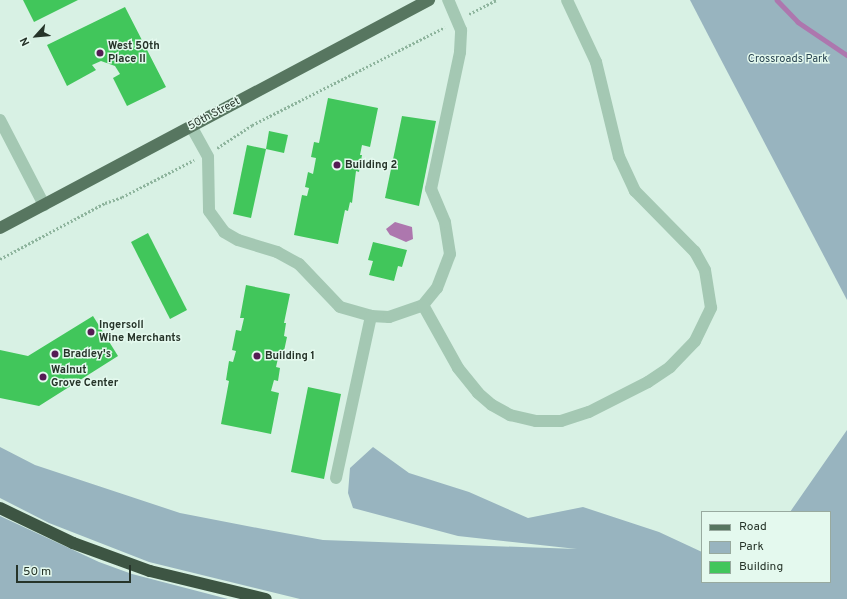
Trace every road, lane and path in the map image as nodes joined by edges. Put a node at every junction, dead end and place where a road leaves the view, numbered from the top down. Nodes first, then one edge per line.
1 (429, 0) edge
2 (448, 0) edge
3 (497, 0) edge
4 (567, 0) edge
5 (457, 21) junction
6 (0, 120) edge
7 (192, 126) junction
8 (206, 153) junction
9 (44, 205) junction
10 (0, 228) edge
11 (0, 259) edge
12 (423, 305) junction
13 (371, 316) junction
14 (336, 478) dead end
15 (0, 508) edge
16 (266, 599) edge

1 - 7 main road, 50th Street
2 - 5 street
3 - 5 path
4 - 12 street
5 - 8 path
5 - 12 street
6 - 9 street
7 - 8 street
7 - 9 main road, 50th Street
8 - 11 path
8 - 13 street
9 - 10 main road, 50th Street
12 - 13 street
13 - 14 street
15 - 16 highway

